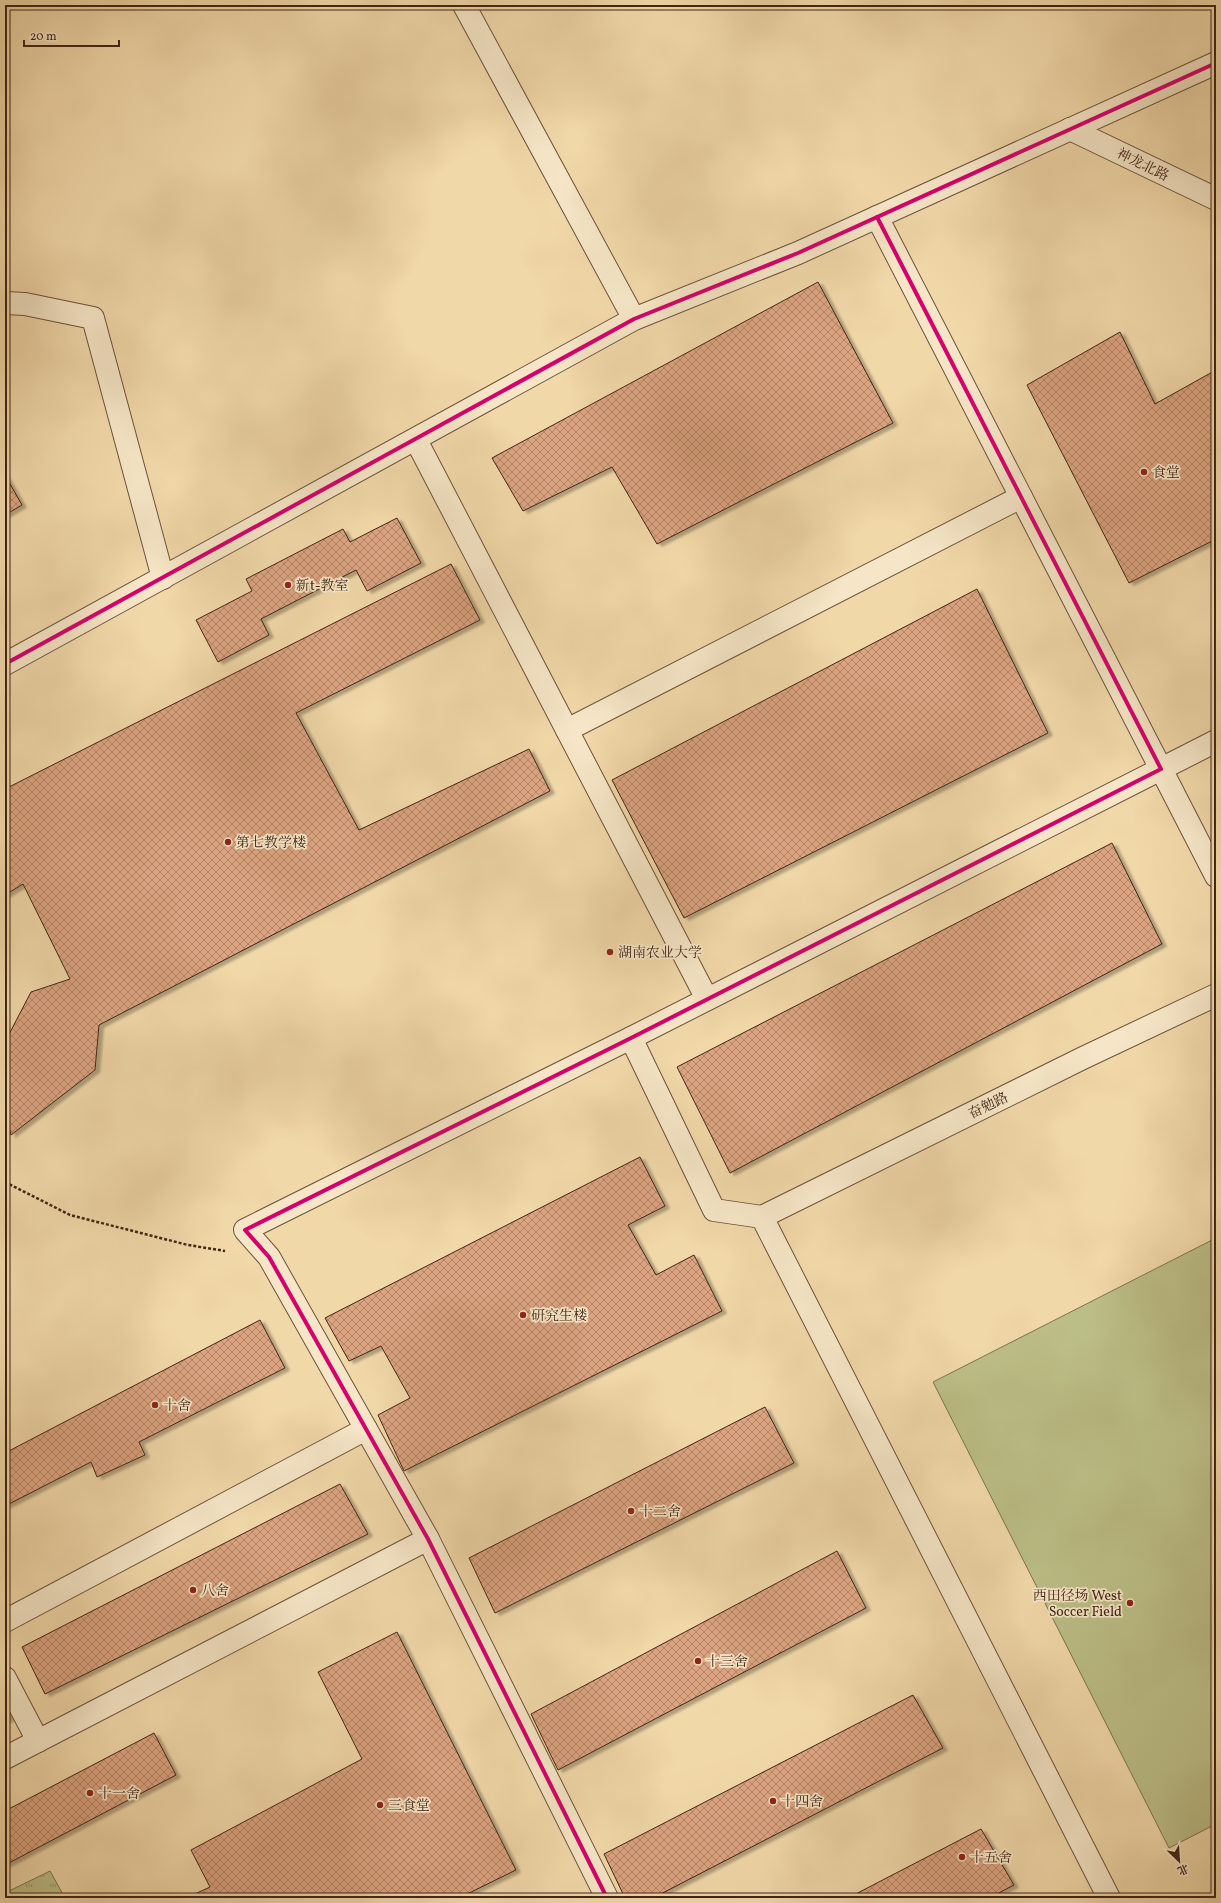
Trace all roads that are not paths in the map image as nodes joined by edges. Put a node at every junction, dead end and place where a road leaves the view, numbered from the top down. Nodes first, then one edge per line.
1 (464, 5) edge
2 (1216, 63) edge
3 (1070, 129) junction
4 (1216, 199) edge
5 (877, 217) junction
6 (5, 303) edge
7 (634, 319) junction
8 (416, 440) junction
9 (1021, 497) junction
10 (163, 578) junction
11 (5, 664) edge
12 (567, 730) junction
13 (1216, 741) edge
14 (1161, 769) junction
15 (1216, 876) edge
16 (1216, 995) edge
17 (707, 999) junction
18 (631, 1038) junction
19 (762, 1217) junction
20 (366, 1429) junction
21 (428, 1539) junction
22 (5, 1621) edge
23 (5, 1678) edge
24 (38, 1741) junction
25 (5, 1758) edge
26 (607, 1898) edge
27 (1109, 1898) edge

1 - 7 street
2 - 3 street
3 - 4 street, 神龙北路
3 - 5 street
5 - 7 street
5 - 9 street
6 - 10 street
7 - 8 street
8 - 10 street
8 - 12 street
9 - 12 street
9 - 14 street
10 - 11 street
12 - 17 street
13 - 14 street
14 - 15 street
14 - 17 street
16 - 19 street, 奋勉路
17 - 18 street
18 - 19 street
18 - 20 street
19 - 27 street
20 - 21 street
20 - 22 street
21 - 24 street
21 - 26 street
23 - 24 street
24 - 25 street

